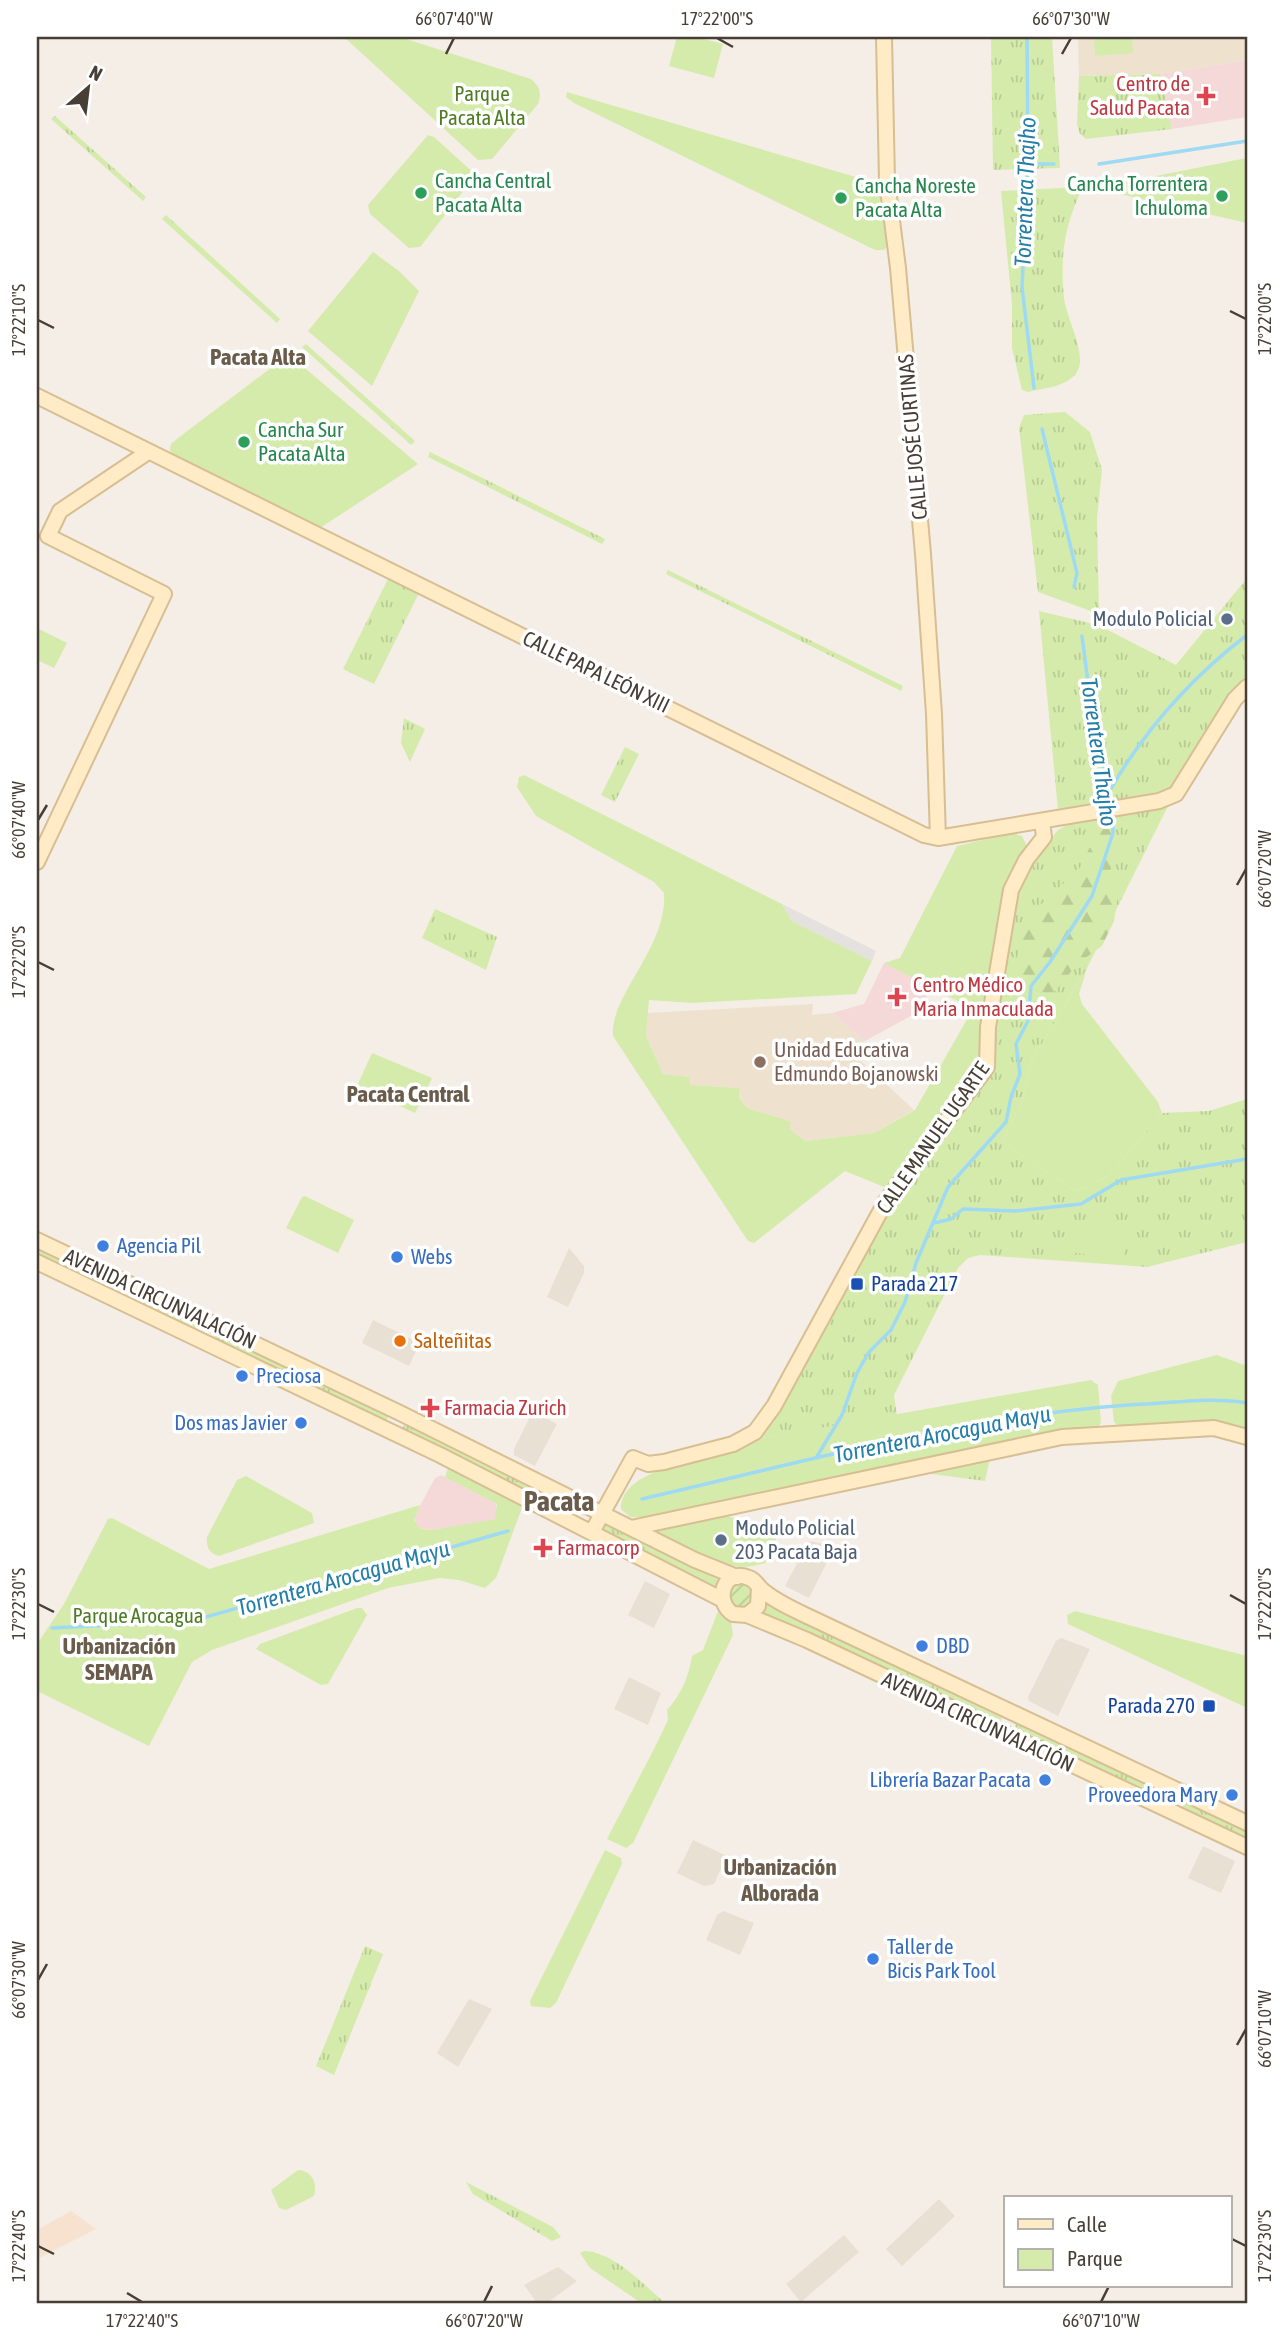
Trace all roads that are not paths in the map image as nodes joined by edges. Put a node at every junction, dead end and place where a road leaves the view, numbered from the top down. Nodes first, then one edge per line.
1 (884, 37) edge
2 (37, 396) edge
3 (148, 452) junction
4 (1247, 687) edge
5 (1042, 821) junction
6 (938, 838) junction
7 (37, 862) edge
8 (37, 1240) edge
9 (37, 1262) edge
10 (1247, 1437) edge
11 (602, 1514) junction
12 (631, 1528) junction
13 (593, 1532) junction
14 (737, 1577) junction
15 (759, 1588) junction
16 (722, 1599) junction
17 (747, 1615) junction
18 (1247, 1823) edge
19 (1247, 1847) edge

1 - 6 street, CALLE JOSÉ CURTINAS
2 - 3 street, CALLE PAPA LEÓN XIII
3 - 6 street, CALLE PAPA LEÓN XIII
3 - 7 street
4 - 5 street, CALLE PAPA LEÓN XIII
5 - 6 street, CALLE PAPA LEÓN XIII
5 - 11 street, CALLE MANUEL UGARTE
8 - 11 street, AVENIDA CIRCUNVALACIÓN
9 - 13 street, AVENIDA CIRCUNVALACIÓN
10 - 12 street
11 - 12 street, AVENIDA CIRCUNVALACIÓN
11 - 13 street
12 - 14 street, AVENIDA CIRCUNVALACIÓN
13 - 16 street, AVENIDA CIRCUNVALACIÓN
14 - 15 street
14 - 16 street
15 - 17 street
15 - 18 street, AVENIDA CIRCUNVALACIÓN
16 - 17 street
17 - 19 street, AVENIDA CIRCUNVALACIÓN

